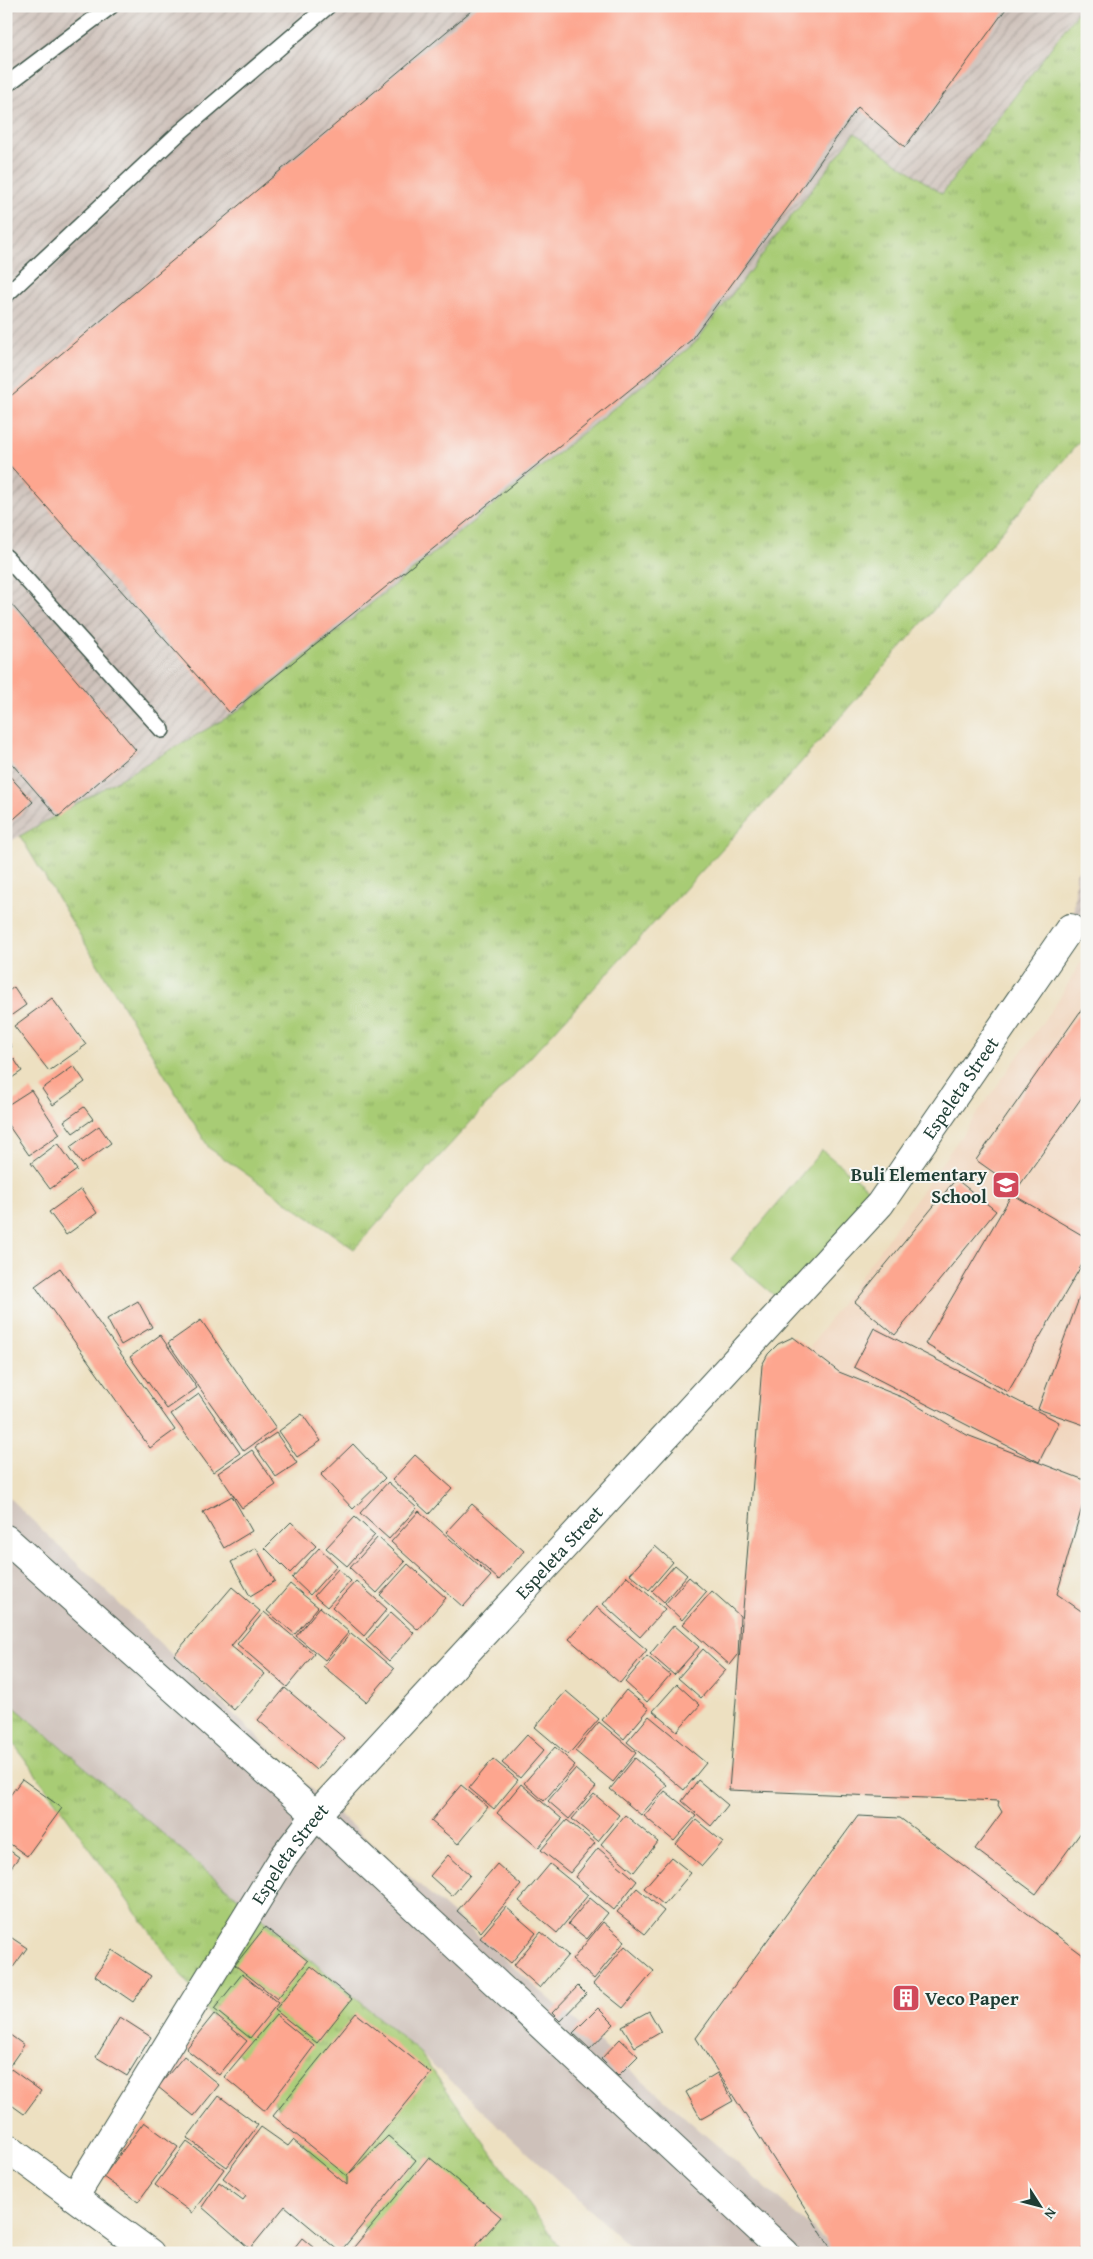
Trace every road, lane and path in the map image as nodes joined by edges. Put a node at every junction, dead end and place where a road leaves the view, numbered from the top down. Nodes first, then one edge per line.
1 (111, 6) edge
2 (328, 6) edge
3 (6, 85) edge
4 (6, 295) edge
5 (6, 557) edge
6 (162, 730) dead end
7 (1070, 928) dead end
8 (6, 1539) edge
9 (316, 1815) junction
10 (6, 2147) edge
11 (75, 2196) junction
12 (150, 2253) edge
13 (785, 2253) edge

1 - 3 lane
2 - 4 lane
5 - 6 lane
7 - 9 street, Espeleta Street
8 - 9 street
9 - 11 street, Espeleta Street
9 - 13 street
10 - 11 street
11 - 12 street

